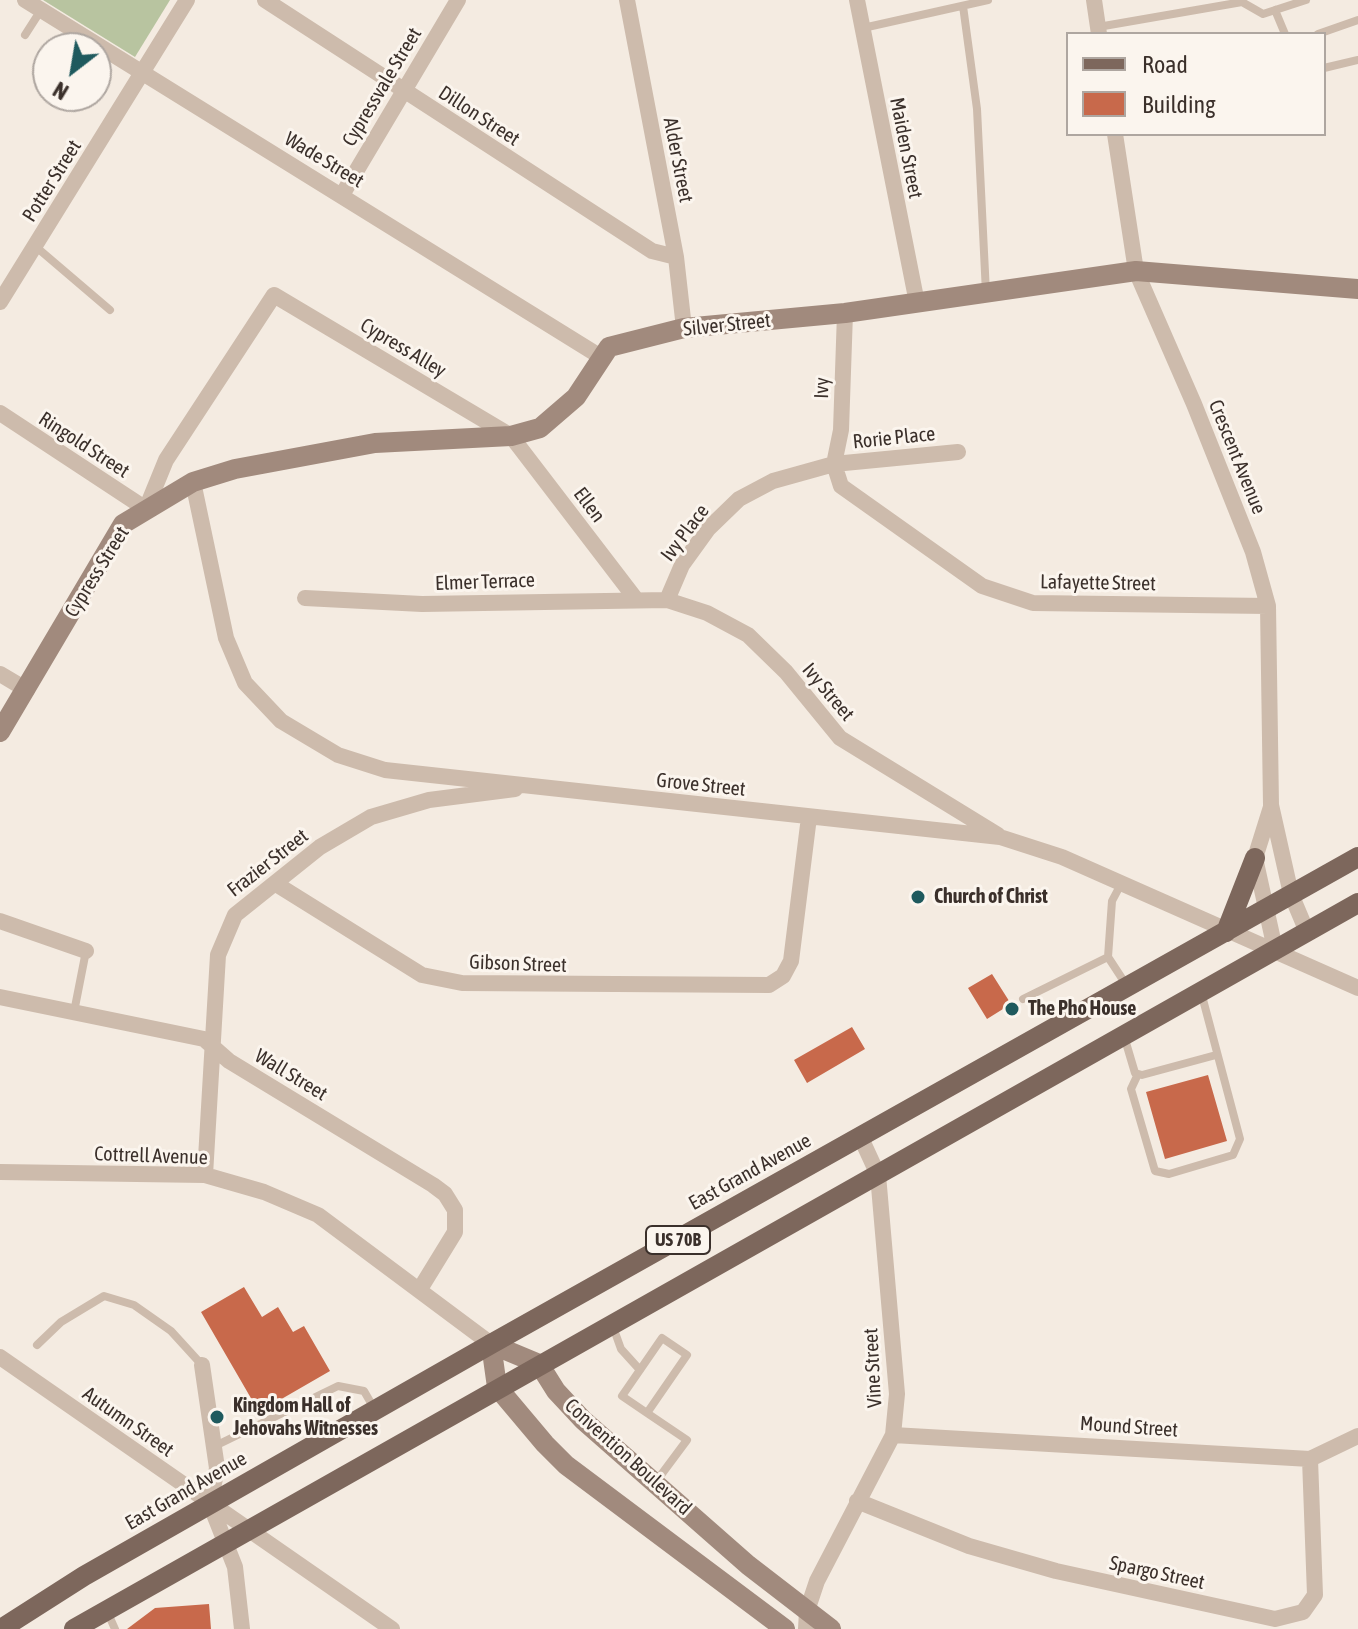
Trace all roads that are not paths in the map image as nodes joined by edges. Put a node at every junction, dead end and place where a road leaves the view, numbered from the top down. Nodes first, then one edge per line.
1 (25, 0) edge
2 (187, 0) edge
3 (265, 0) edge
4 (458, 0) edge
5 (627, 0) edge
6 (857, 0) edge
7 (988, 0) edge
8 (1094, 0) edge
9 (1306, 0) edge
10 (963, 6) junction
11 (41, 10) junction
12 (1275, 10) junction
13 (1358, 20) edge
14 (862, 28) junction
15 (1099, 31) edge
16 (1284, 32) edge
17 (1324, 32) edge
18 (25, 35) dead end
19 (1358, 60) edge
20 (1326, 68) edge
21 (143, 74) junction
22 (403, 90) junction
23 (1115, 136) edge
24 (342, 195) junction
25 (35, 246) junction
26 (676, 257) junction
27 (1136, 271) junction
28 (1358, 289) edge
29 (986, 293) junction
30 (274, 295) joint
31 (0, 302) edge
32 (917, 303) junction
33 (110, 310) dead end
34 (845, 313) junction
35 (684, 328) junction
36 (601, 357) junction
37 (0, 413) edge
38 (511, 436) junction
39 (958, 452) dead end
40 (834, 464) junction
41 (193, 482) junction
42 (146, 509) junction
43 (305, 598) dead end
44 (635, 598) junction
45 (667, 600) junction
46 (1268, 606) junction
47 (0, 674) edge
48 (27, 690) junction
49 (0, 732) edge
50 (532, 786) junction
51 (1271, 805) junction
52 (809, 817) junction
53 (1000, 837) junction
54 (1358, 857) edge
55 (1255, 858) junction
56 (276, 884) junction
57 (1121, 884) junction
58 (1291, 894) junction
59 (1358, 903) edge
60 (1264, 910) junction
61 (0, 921) edge
62 (1226, 932) junction
63 (1307, 932) junction
64 (1275, 949) junction
65 (86, 951) joint
66 (1108, 957) junction
67 (1128, 988) junction
68 (1358, 988) edge
69 (1200, 992) junction
70 (0, 997) edge
71 (1023, 999) dead end
72 (74, 1012) junction
73 (1124, 1035) junction
74 (215, 1049) junction
75 (1216, 1055) junction
76 (1138, 1074) junction
77 (861, 1138) junction
78 (0, 1172) edge
79 (205, 1175) junction
80 (878, 1175) junction
81 (420, 1289) junction
82 (612, 1323) junction
83 (491, 1344) junction
84 (37, 1345) dead end
85 (0, 1357) edge
86 (539, 1364) junction
87 (202, 1365) joint
88 (639, 1375) junction
89 (497, 1387) junction
90 (375, 1411) junction
91 (647, 1413) junction
92 (893, 1435) junction
93 (1358, 1436) edge
94 (214, 1447) junction
95 (1310, 1459) junction
96 (655, 1483) junction
97 (857, 1501) junction
98 (210, 1504) junction
99 (247, 1529) junction
100 (223, 1542) junction
101 (106, 1608) junction
102 (807, 1620) edge
103 (3, 1627) edge
104 (74, 1629) edge
105 (115, 1629) edge
106 (242, 1629) edge
107 (392, 1629) edge
108 (785, 1629) edge
109 (831, 1629) edge

1 - 11 street, Wade Street
2 - 21 street, Potter Street
3 - 22 street, Dillon Street
4 - 22 street, Cypressvale Street
5 - 26 street, Alder Street
6 - 14 street, Maiden Street
7 - 10 lane
8 - 15 street
9 - 12 lane
10 - 14 lane
10 - 29 lane
11 - 18 lane
11 - 21 street, Wade Street
12 - 15 lane
12 - 16 lane
13 - 17 lane
14 - 32 street, Maiden Street
19 - 20 lane
21 - 24 street, Wade Street
21 - 25 street, Potter Street
22 - 24 street, Cypressvale Street
22 - 26 street, Dillon Street
23 - 27 street, Crescent Avenue
24 - 36 street, Wade Street
25 - 31 street, Potter Street
25 - 33 lane
26 - 35 street, Alder Street
27 - 28 street, Silver Street
27 - 29 street, Silver Street
27 - 46 street, Crescent Avenue
29 - 32 street, Silver Street
30 - 38 street, Cypress Alley
30 - 42 street, Cypress Street
32 - 34 street, Silver Street
34 - 35 street, Silver Street
34 - 40 street, Ivy
35 - 36 street, Silver Street
36 - 38 street
37 - 42 street, Ringold Street
38 - 41 street
38 - 44 street, Ellen
39 - 40 street, Rorie Place
40 - 45 street, Ivy Place
40 - 46 street, Lafayette Street
41 - 42 street
41 - 50 street, Grove Street
42 - 48 street, Cypress Street
43 - 44 street, Elmer Terrace
44 - 45 street, Elmer Terrace
45 - 53 street, Ivy Street
46 - 51 street, Crescent Avenue
47 - 48 street
48 - 49 street, Cypress Street
50 - 52 street, Grove Street
50 - 56 street, Frazier Street
51 - 55 street, Crescent Avenue
51 - 58 street, Crescent Avenue
52 - 53 street, Grove Street
52 - 56 street, Gibson Street
53 - 57 street, Grove Street
54 - 58 main road, East Grand Avenue / US 70B
55 - 60 street, Crescent Avenue
55 - 62 main road
56 - 74 street, Frazier Street
57 - 62 street, Grove Street
57 - 66 lane
58 - 60 main road, East Grand Avenue / US 70B
58 - 63 street, Crescent Avenue
59 - 63 main road, US 70B
60 - 62 main road, East Grand Avenue / US 70B
60 - 64 street, Crescent Avenue
61 - 65 street
62 - 64 street, Grove Street
62 - 67 main road, East Grand Avenue / US 70B
63 - 64 main road, US 70B
64 - 68 street, Grove Street
64 - 69 main road, US 70B
65 - 72 lane
66 - 67 lane
66 - 71 lane
67 - 77 main road, East Grand Avenue / US 70B
69 - 73 main road, US 70B
69 - 75 lane
70 - 72 street, Wall Street
72 - 74 street, Wall Street
73 - 76 lane
73 - 80 main road, US 70B
74 - 79 street, Frazier Street
74 - 81 street, Wall Street
75 - 76 lane
75 - 76 lane
77 - 80 street, Vine Street
77 - 83 main road, East Grand Avenue / US 70B
78 - 79 street, Cottrell Avenue
79 - 81 street, Cottrell Avenue
80 - 82 main road, US 70B
80 - 92 street, Vine Street
81 - 83 street, Cottrell Avenue
82 - 86 main road, US 70B
82 - 88 lane
83 - 86 street
83 - 89 street
83 - 90 main road, East Grand Avenue / US 70B
84 - 87 lane
85 - 98 street, Autumn Street
86 - 89 main road, US 70B
86 - 96 street, Convention Boulevard
87 - 94 street
88 - 91 lane
88 - 91 lane
89 - 99 main road, US 70B
89 - 108 street, Convention Boulevard
90 - 94 lane
90 - 98 main road, East Grand Avenue / US 70B
91 - 96 lane
92 - 95 street, Mound Street
92 - 97 street, Vine Street
93 - 95 street, Mound Street
94 - 98 street
95 - 97 street, Spargo Street
96 - 102 street, Convention Boulevard
97 - 102 street, Vine Street
98 - 99 street, Autumn Street
98 - 100 street
98 - 103 main road, East Grand Avenue / US 70B
99 - 100 main road, US 70B
99 - 107 street, Autumn Street
100 - 101 main road, US 70B
100 - 106 street
101 - 104 main road, US 70B
101 - 105 lane
102 - 109 street, Convention Boulevard

